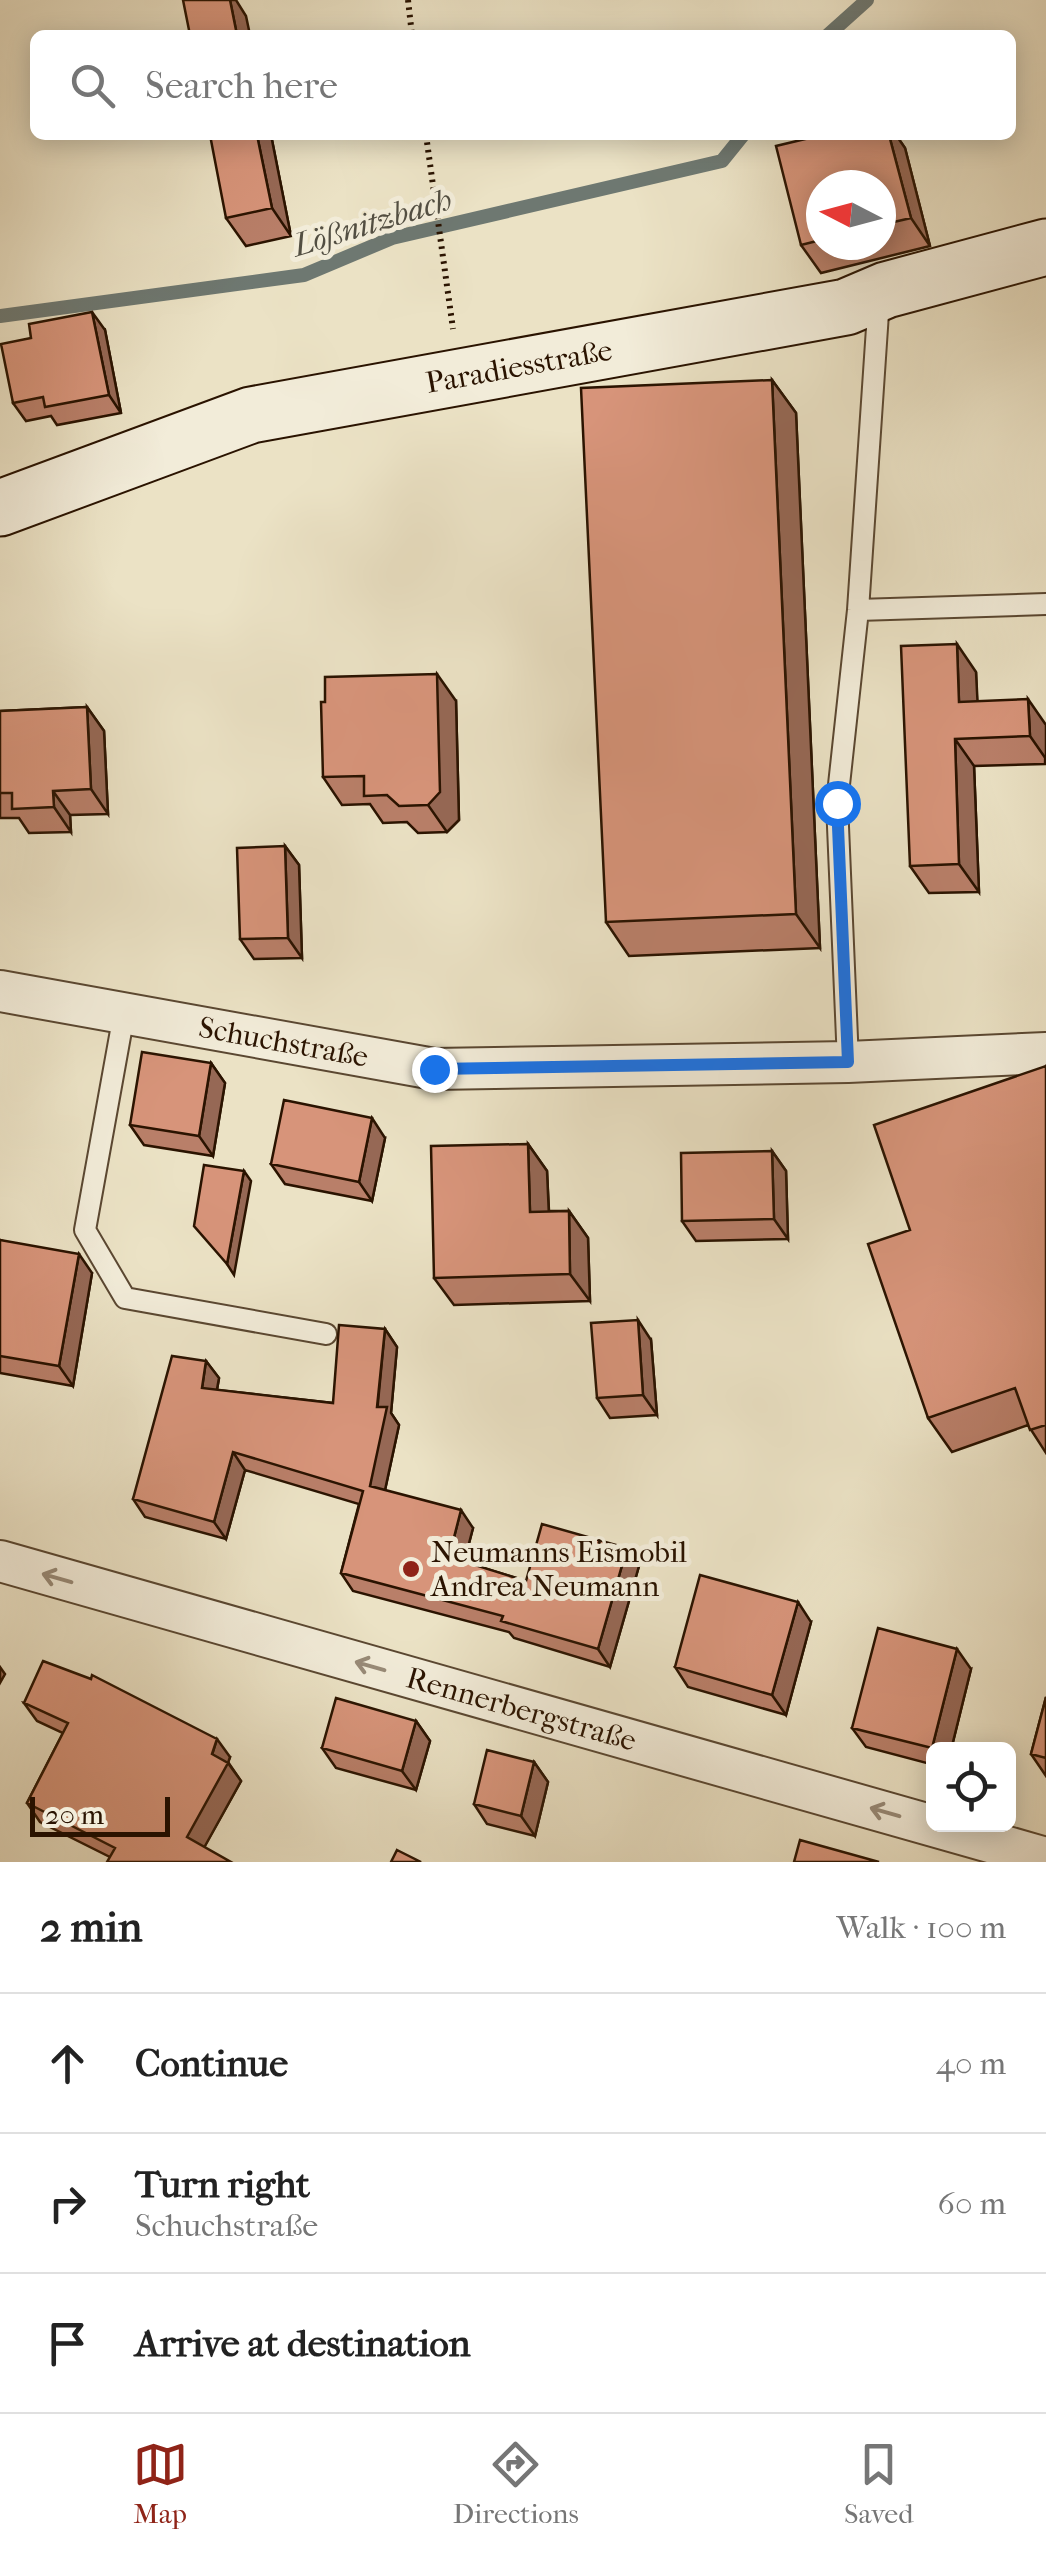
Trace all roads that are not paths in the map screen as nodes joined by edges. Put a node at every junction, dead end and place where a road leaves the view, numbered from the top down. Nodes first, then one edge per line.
1 (1046, 247) edge
2 (886, 290) junction
3 (0, 508) edge
4 (1046, 604) edge
5 (858, 610) junction
6 (0, 991) edge
7 (124, 1014) junction
8 (1046, 1053) edge
9 (848, 1062) junction
10 (326, 1334) dead end
11 (0, 1561) edge
12 (1046, 1858) edge

1 - 2 street, Paradiesstraße
2 - 3 street, Paradiesstraße
2 - 5 lane
4 - 5 lane
5 - 9 lane
6 - 7 street, Schuchstraße
7 - 9 street, Schuchstraße
7 - 10 lane
8 - 9 street, Schuchstraße
12 -> 11 street, Rennerbergstraße

